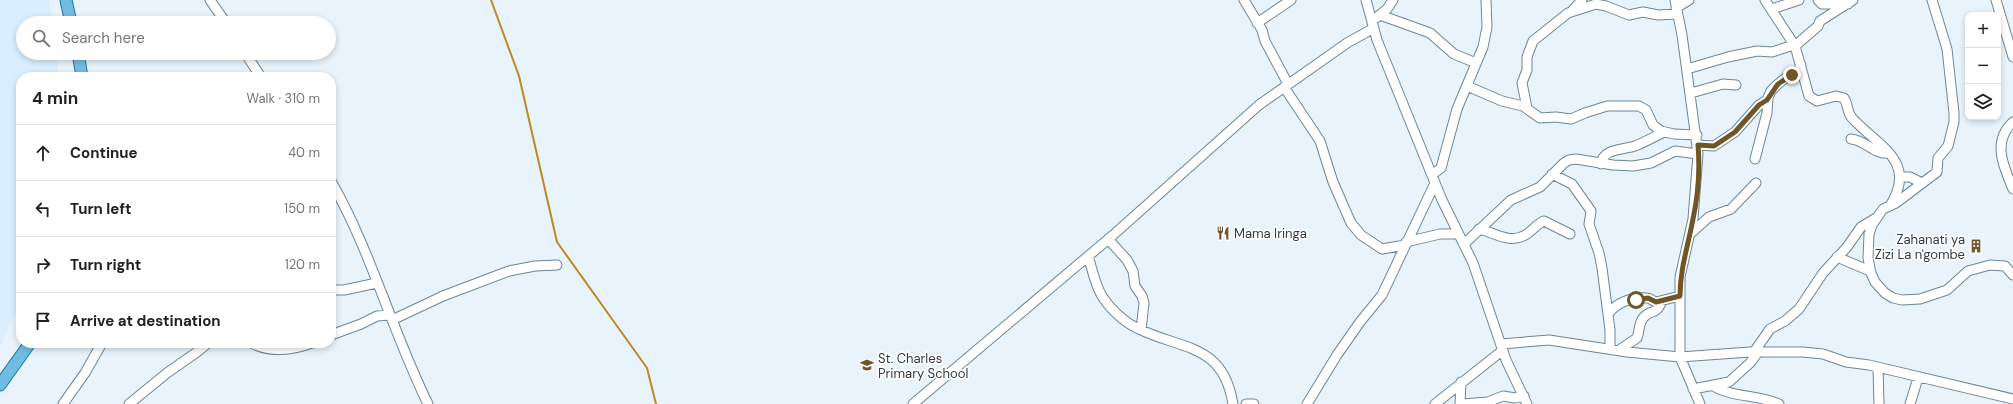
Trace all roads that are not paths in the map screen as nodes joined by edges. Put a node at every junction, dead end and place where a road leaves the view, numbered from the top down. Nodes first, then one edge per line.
1 (66, 0) edge
2 (210, 0) edge
3 (1244, 0) edge
4 (1291, 0) edge
5 (1366, 0) edge
6 (1394, 0) edge
7 (1582, 0) edge
8 (1689, 0) edge
9 (1766, 0) edge
10 (1799, 0) edge
11 (1818, 0) edge
12 (1932, 0) edge
13 (1996, 0) edge
14 (1594, 2) edge
15 (1851, 2) edge
16 (1488, 3) edge
17 (1676, 7) edge
18 (1772, 10) junction
19 (1571, 12) junction
20 (1380, 15) junction
21 (69, 16) edge
22 (221, 16) edge
23 (1257, 23) junction
24 (1373, 25) junction
25 (1795, 45) junction
26 (2013, 57) edge
27 (79, 60) edge
28 (250, 60) edge
29 (1476, 63) junction
30 (1801, 65) junction
31 (1687, 69) junction
32 (81, 72) edge
33 (258, 72) edge
34 (1736, 85) dead end
35 (1286, 86) junction
36 (1467, 86) junction
37 (1691, 93) junction
38 (1768, 98) junction
39 (1528, 108) junction
40 (2013, 122) edge
41 (1664, 132) junction
42 (1697, 135) junction
43 (1851, 139) dead end
44 (1698, 150) junction
45 (1888, 152) junction
46 (1755, 159) dead end
47 (1601, 164) junction
48 (1552, 174) junction
49 (1900, 177) junction
50 (1434, 179) junction
51 (1756, 183) dead end
52 (1922, 183) junction
53 (2013, 189) edge
54 (336, 191) edge
55 (1890, 206) junction
56 (1877, 218) junction
57 (1479, 229) junction
58 (1458, 234) junction
59 (1570, 234) dead end
60 (1690, 234) junction
61 (1108, 240) junction
62 (1406, 243) junction
63 (1464, 244) junction
64 (1088, 256) junction
65 (1837, 257) junction
66 (557, 265) dead end
67 (2012, 270) edge
68 (1870, 271) junction
69 (377, 283) junction
70 (336, 290) edge
71 (1680, 296) junction
72 (1662, 301) junction
73 (1608, 314) junction
74 (391, 318) junction
75 (1141, 330) junction
76 (336, 332) edge
77 (1502, 347) junction
78 (26, 348) edge
79 (99, 348) edge
80 (202, 348) edge
81 (267, 348) edge
82 (289, 348) edge
83 (1614, 350) junction
84 (1756, 352) junction
85 (1680, 357) junction
86 (1878, 368) junction
87 (1918, 378) junction
88 (1461, 382) junction
89 (0, 385) edge
90 (1713, 386) junction
91 (1693, 389) junction
92 (2013, 399) edge
93 (1526, 400) edge
94 (1234, 403) edge
95 (62, 404) edge
96 (129, 404) edge
97 (428, 404) edge
98 (913, 404) edge
99 (1246, 404) edge
100 (1254, 404) edge
101 (1307, 404) edge
102 (1436, 404) edge
103 (1460, 404) edge
104 (1463, 404) edge
105 (1700, 404) edge
106 (1779, 404) edge
107 (1879, 404) edge
108 (1910, 404) edge

1 - 21 main road
2 - 22 street
3 - 23 street
4 - 23 street
5 - 24 street
6 - 20 street
7 - 19 street
8 - 17 street
9 - 18 street
10 - 18 street
11 - 15 street
12 - 52 street
13 - 26 street
14 - 17 street
14 - 19 street
15 - 25 street
16 - 29 street
17 - 31 street
18 - 25 street
19 - 39 street
20 - 24 street
20 - 29 street
23 - 35 street
24 - 35 street
24 - 50 street
25 - 30 street
25 - 31 street
27 - 32 main road
28 - 33 street
29 - 36 street
30 - 38 street
30 - 45 street
31 - 37 street
34 - 37 street
35 - 61 street
35 - 62 street
36 - 39 street
36 - 50 street
37 - 42 street
38 - 44 street
38 - 46 street
39 - 41 street
40 - 53 street
41 - 42 street
41 - 47 street
42 - 44 street
43 - 45 street
44 - 47 street
44 - 60 street
45 - 49 street
47 - 48 street
48 - 57 street
48 - 73 street
49 - 52 street
49 - 55 street
50 - 58 street
50 - 62 street
51 - 60 street
52 - 55 street
54 - 69 street
55 - 56 street
56 - 65 street
56 - 68 street
57 - 59 street
57 - 63 street
58 - 62 street
58 - 63 street
60 - 71 street
61 - 64 street
61 - 75 street
62 - 101 street
63 - 77 street
64 - 75 street
64 - 98 street
65 - 68 street
65 - 84 street
66 - 74 street
67 - 68 street
69 - 70 street
69 - 74 street
71 - 72 street
71 - 85 street
72 - 73 street
72 - 83 street
73 - 83 street
74 - 76 street
74 - 97 street
75 - 94 street
77 - 83 street
77 - 88 street
77 - 93 street
78 - 89 main road
79 - 95 street
80 - 96 street
81 - 82 street
83 - 85 street
84 - 85 street
84 - 86 street
84 - 90 street
85 - 91 street
86 - 87 street
86 - 107 street
87 - 92 street
87 - 108 street
88 - 102 street
88 - 103 street
90 - 91 street
90 - 106 street
91 - 105 street
93 - 104 street
99 - 100 street

